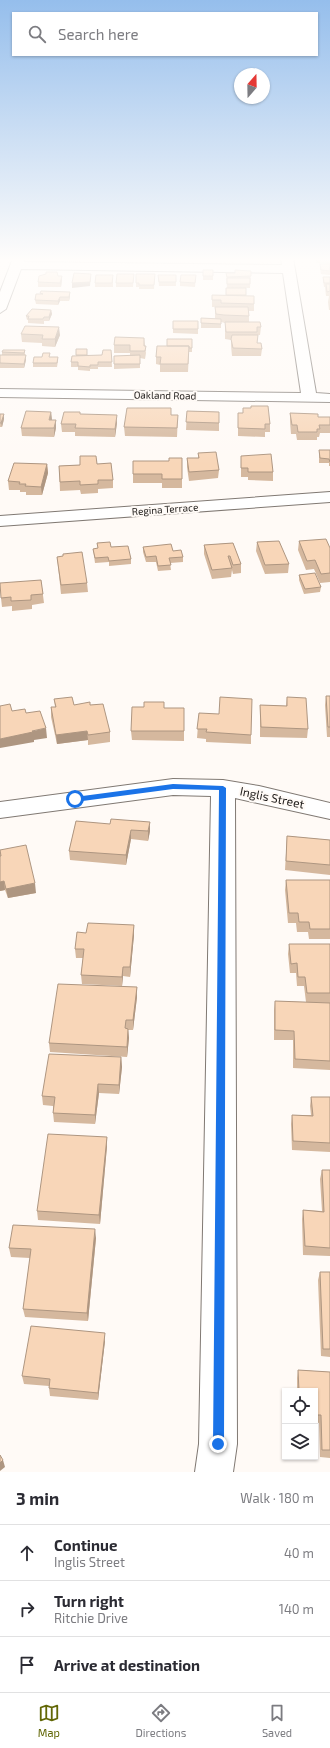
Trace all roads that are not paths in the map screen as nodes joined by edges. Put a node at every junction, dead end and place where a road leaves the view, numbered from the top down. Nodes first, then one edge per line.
1 (298, 327) edge
2 (0, 393) edge
3 (309, 398) junction
4 (330, 398) edge
5 (330, 497) edge
6 (0, 521) edge
7 (223, 788) junction
8 (0, 810) edge
9 (330, 811) edge
10 (214, 1472) edge

1 - 3 street
2 - 3 street, Oakland Road
3 - 4 street, Oakland Road
5 - 6 street, Regina Terrace
7 - 8 street, Inglis Street
7 - 9 street, Inglis Street
7 - 10 street

